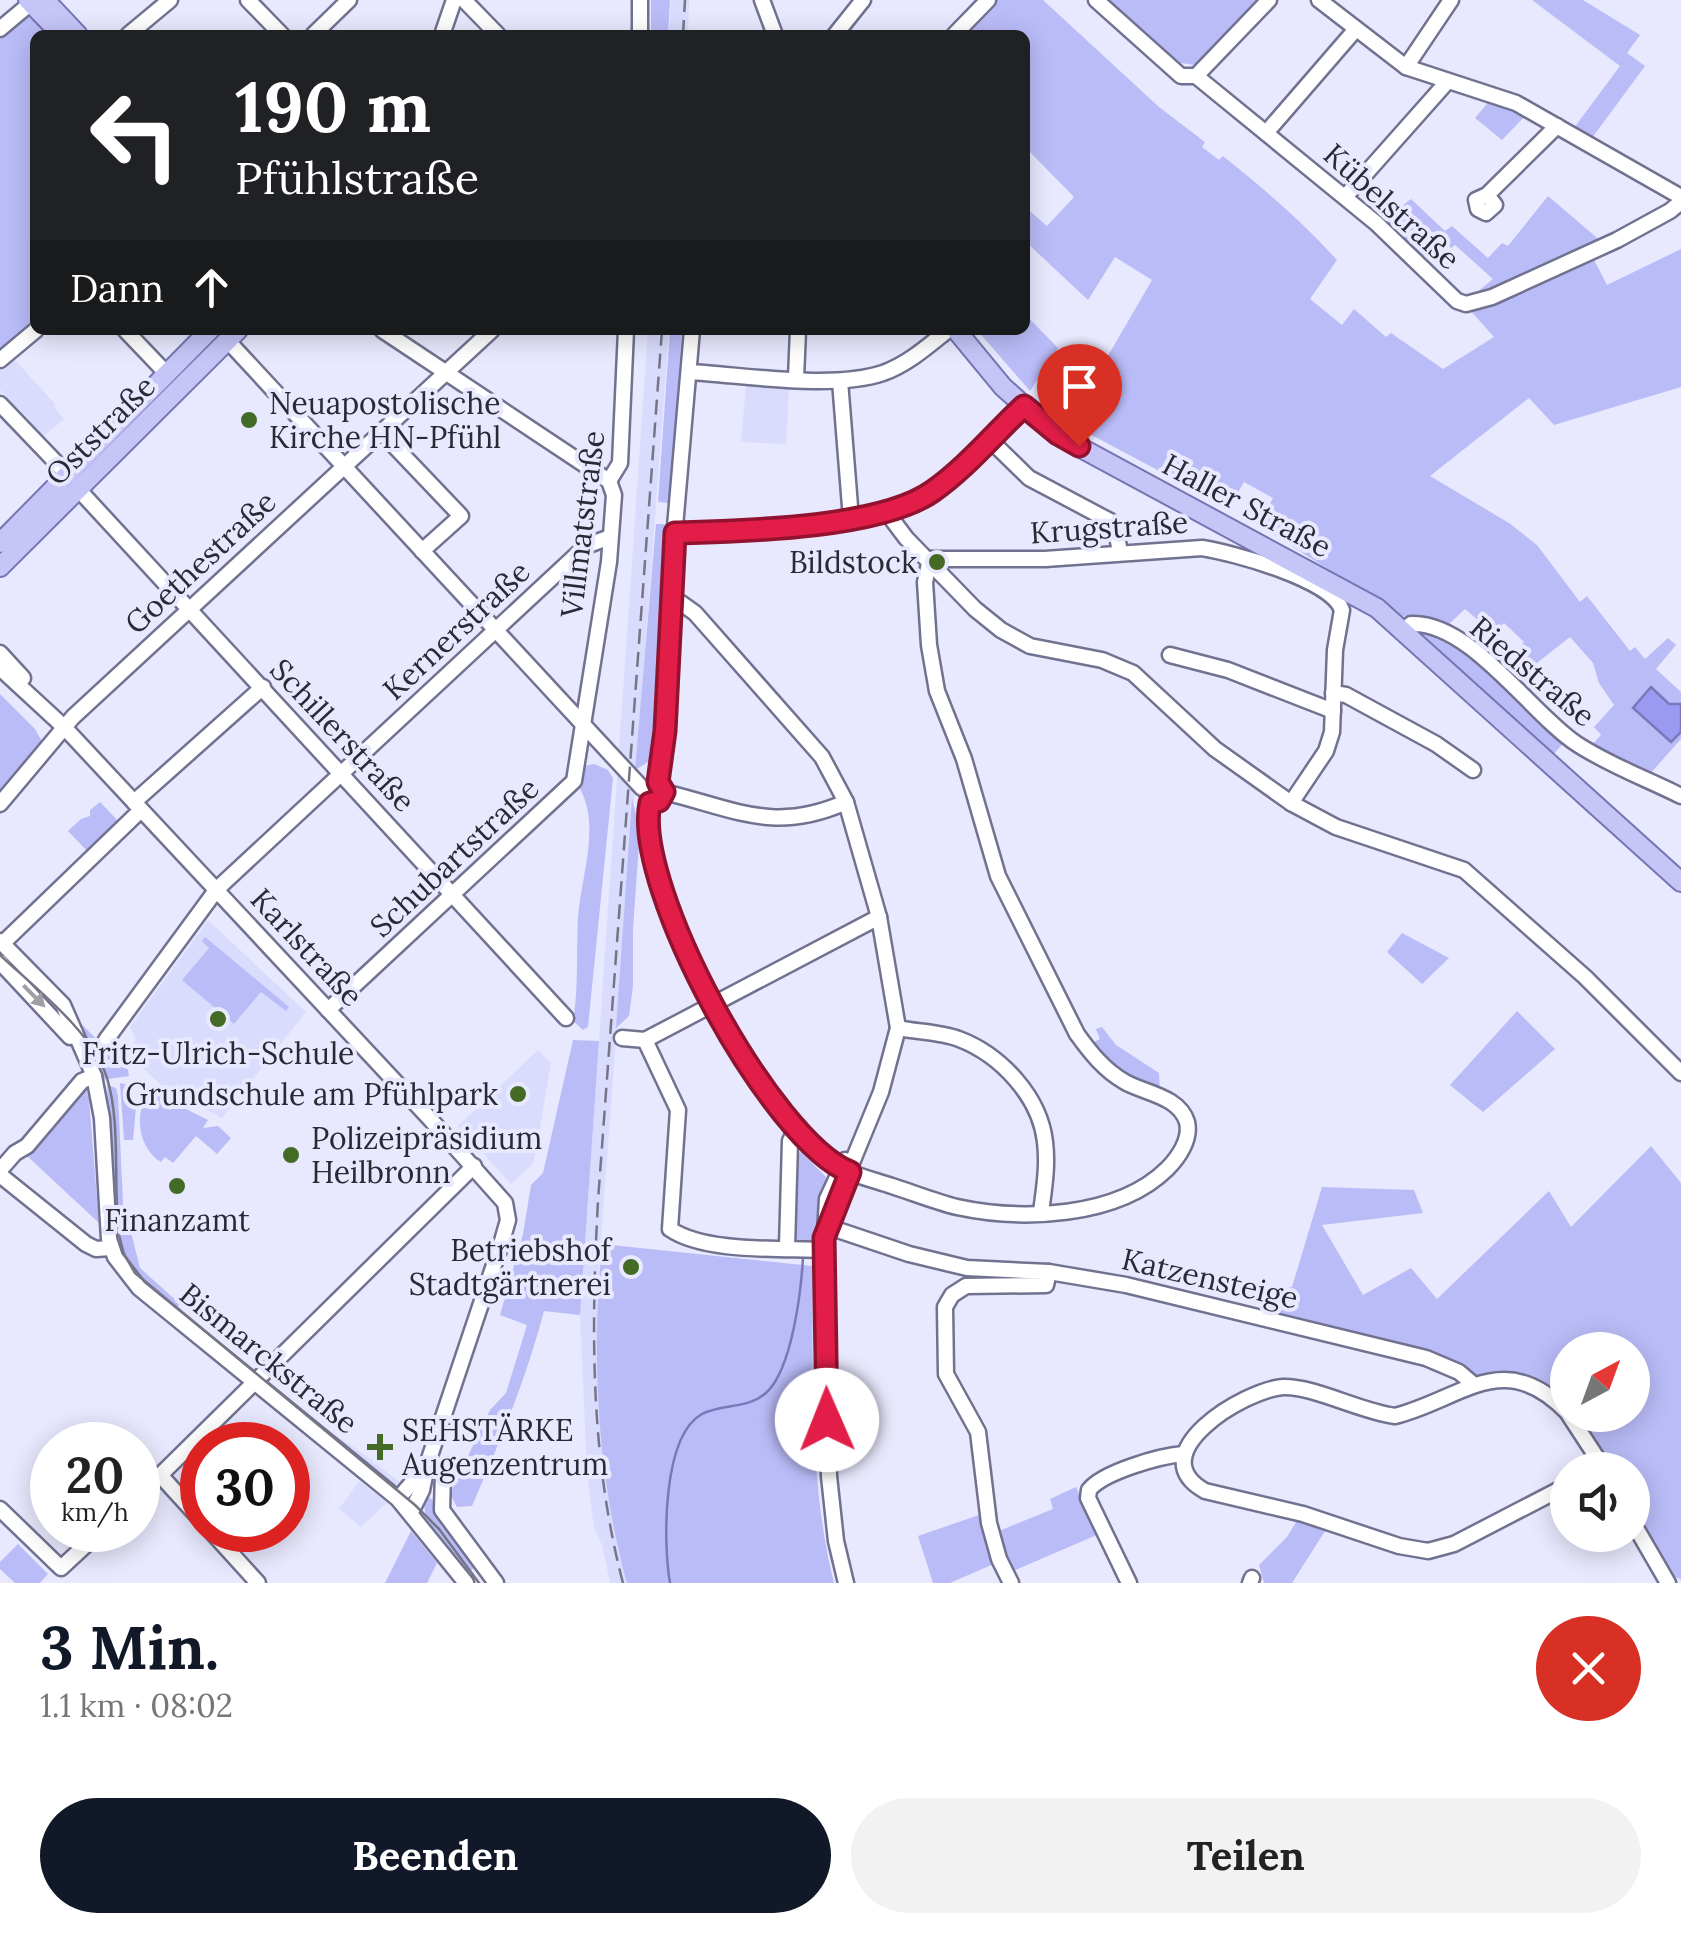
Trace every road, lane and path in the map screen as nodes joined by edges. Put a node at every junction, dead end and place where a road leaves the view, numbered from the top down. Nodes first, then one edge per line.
1 (170, 0) edge
2 (248, 0) edge
3 (350, 0) edge
4 (454, 0) edge
5 (464, 0) edge
6 (640, 0) edge
7 (762, 0) edge
8 (863, 0) edge
9 (988, 0) edge
10 (1096, 0) edge
11 (1269, 0) edge
12 (1319, 0) edge
13 (1451, 0) edge
14 (35, 1) edge
15 (1356, 29) junction
16 (0, 30) edge
17 (58, 30) edge
18 (72, 30) edge
19 (134, 30) edge
20 (277, 30) edge
21 (318, 30) edge
22 (444, 30) edge
23 (493, 30) edge
24 (640, 30) edge
25 (773, 30) edge
26 (839, 30) edge
27 (959, 30) edge
28 (1406, 67) junction
29 (1196, 76) junction
30 (1447, 82) junction
31 (1557, 126) junction
32 (1266, 133) junction
33 (1487, 195) dead end
34 (1346, 196) junction
35 (1681, 199) edge
36 (30, 335) edge
37 (130, 335) edge
38 (205, 335) edge
39 (232, 335) edge
40 (390, 335) edge
41 (487, 335) edge
42 (626, 335) edge
43 (692, 335) edge
44 (798, 335) edge
45 (945, 335) edge
46 (956, 335) edge
47 (0, 360) edge
48 (448, 372) junction
49 (688, 372) junction
50 (167, 374) junction
51 (796, 378) junction
52 (840, 381) junction
53 (0, 404) edge
54 (1024, 406) junction
55 (380, 431) junction
56 (989, 439) junction
57 (344, 464) junction
58 (609, 481) junction
59 (74, 483) junction
60 (888, 514) junction
61 (851, 519) junction
62 (675, 533) junction
63 (610, 537) junction
64 (0, 543) edge
65 (422, 551) junction
66 (1120, 552) junction
67 (930, 559) junction
68 (0, 567) edge
69 (670, 602) junction
70 (190, 609) junction
71 (497, 628) junction
72 (1404, 631) junction
73 (0, 653) edge
74 (1170, 656) dead end
75 (0, 668) edge
76 (262, 687) junction
77 (1334, 692) junction
78 (1334, 711) junction
79 (59, 722) junction
80 (581, 724) junction
81 (1473, 770) dead end
82 (342, 774) junction
83 (661, 787) junction
84 (642, 788) junction
85 (1681, 796) edge
86 (846, 802) junction
87 (650, 803) junction
88 (0, 804) edge
89 (1291, 804) junction
90 (138, 806) junction
91 (1681, 882) edge
92 (217, 889) junction
93 (454, 895) junction
94 (879, 917) junction
95 (1, 942) edge
96 (0, 962) edge
97 (712, 1004) junction
98 (328, 1010) junction
99 (566, 1018) dead end
100 (898, 1028) junction
101 (622, 1038) dead end
102 (106, 1040) dead end
103 (645, 1040) junction
104 (78, 1044) junction
105 (1681, 1073) edge
106 (94, 1076) junction
107 (796, 1129) junction
108 (474, 1166) junction
109 (845, 1170) junction
110 (0, 1173) edge
111 (1041, 1212) junction
112 (826, 1226) junction
113 (787, 1247) junction
114 (111, 1248) junction
115 (824, 1250) junction
116 (1049, 1272) junction
117 (254, 1382) junction
118 (1472, 1384) junction
119 (1550, 1398) edge
120 (1184, 1454) junction
121 (426, 1464) junction
122 (161, 1476) joint
123 (1550, 1494) edge
124 (180, 1497) edge
125 (403, 1505) junction
126 (0, 1508) edge
127 (30, 1537) edge
128 (1650, 1547) edge
129 (45, 1552) edge
130 (79, 1552) edge
131 (230, 1552) edge
132 (1672, 1578) edge
133 (258, 1583) edge
134 (466, 1583) edge
135 (496, 1583) edge
136 (846, 1583) edge
137 (1010, 1583) edge
138 (1129, 1583) edge

1 - 19 street
2 - 20 street
3 - 21 street
4 - 22 street
5 - 23 street
6 - 24 street
7 - 25 street
8 - 26 street
9 - 27 street
10 - 29 street, Kübelstraße
11 - 29 street
12 - 15 street
13 - 28 street
14 - 16 street
14 - 17 main road
14 - 18 main road
15 - 28 street
15 - 32 street
28 - 30 street
29 - 32 street, Kübelstraße
30 - 31 street
30 - 34 street
31 - 33 street
31 - 35 street
32 - 34 street, Kübelstraße
34 - 35 street, Kübelstraße
36 - 47 street
37 - 50 street
38 - 50 main road, Oststraße
39 - 57 street
39 - 59 main road, Oststraße
40 - 48 street
41 - 48 street, Goethestraße
42 - 58 street, Villmatstraße
43 - 49 street
44 - 51 street
45 - 52 street
46 - 54 main road, Haller Straße
48 - 55 street, Goethestraße
48 - 58 street
49 - 51 street
49 - 62 street
50 - 59 main road, Oststraße
51 - 52 street
52 - 61 street
53 - 59 street, Schillerstraße
54 - 56 street
54 - 72 main road, Haller Straße
55 - 57 street, Goethestraße
55 - 65 street
56 - 60 street
56 - 66 street
57 - 65 street
57 - 70 street, Goethestraße
58 - 63 street, Villmatstraße
59 - 64 main road, Oststraße
59 - 68 main road, Oststraße
59 - 70 street, Schillerstraße
60 - 61 street
60 - 67 street
61 - 62 street
62 - 69 street
63 - 71 street, Kernerstraße
63 - 80 street, Villmatstraße
65 - 71 street
66 - 67 street, Krugstraße
66 - 77 street, Krugstraße
67 - 89 street
67 - 111 street
69 - 83 street
69 - 86 street
70 - 76 street, Schillerstraße
70 - 79 street, Goethestraße
71 - 80 street
71 - 82 street, Kernerstraße
72 - 85 street, Riedstraße
72 - 91 main road, Haller Straße
73 - 79 street, Karlstraße
74 - 78 street
75 - 79 street, Karlstraße
76 - 82 street, Schillerstraße
76 - 90 street
77 - 78 street
77 - 81 street
78 - 89 street
79 - 88 street, Goethestraße
79 - 90 street, Karlstraße
80 - 84 street
80 - 93 street, Schubartstraße
82 - 92 street, Kernerstraße
82 - 93 street, Schillerstraße
83 - 84 street
83 - 86 street
83 - 87 street
84 - 87 street
86 - 94 street
87 - 97 street
89 - 105 street
90 - 92 street, Karlstraße
90 - 95 street
92 - 98 street, Karlstraße
92 - 102 street, Kernerstraße
93 - 98 street, Schubartstraße
93 - 99 street, Schillerstraße
94 - 97 street
94 - 100 street
95 - 104 street
96 -> 104 street
97 - 103 street
97 - 107 street
98 - 108 street, Karlstraße
100 - 109 street
100 - 111 street
101 - 103 street
103 - 113 street
104 - 106 street, Bismarckstraße
106 - 110 street
106 - 114 street, Bismarckstraße
107 - 109 street
107 - 113 street
108 - 117 street
108 - 121 street, Karlstraße
109 - 111 street
109 - 112 street
110 - 114 street
112 - 115 street
112 - 116 street, Katzensteige
113 - 115 street
114 - 117 street, Bismarckstraße
115 - 136 street
116 - 118 street, Katzensteige
116 - 137 street
117 - 122 street
117 - 125 street, Bismarckstraße
118 - 119 street
118 - 120 street
120 - 123 street
120 - 138 street
121 - 125 street
121 - 135 street
122 - 124 street
125 - 134 street, Bismarckstraße
126 - 127 street
128 - 132 street
129 - 130 street
131 - 133 street

